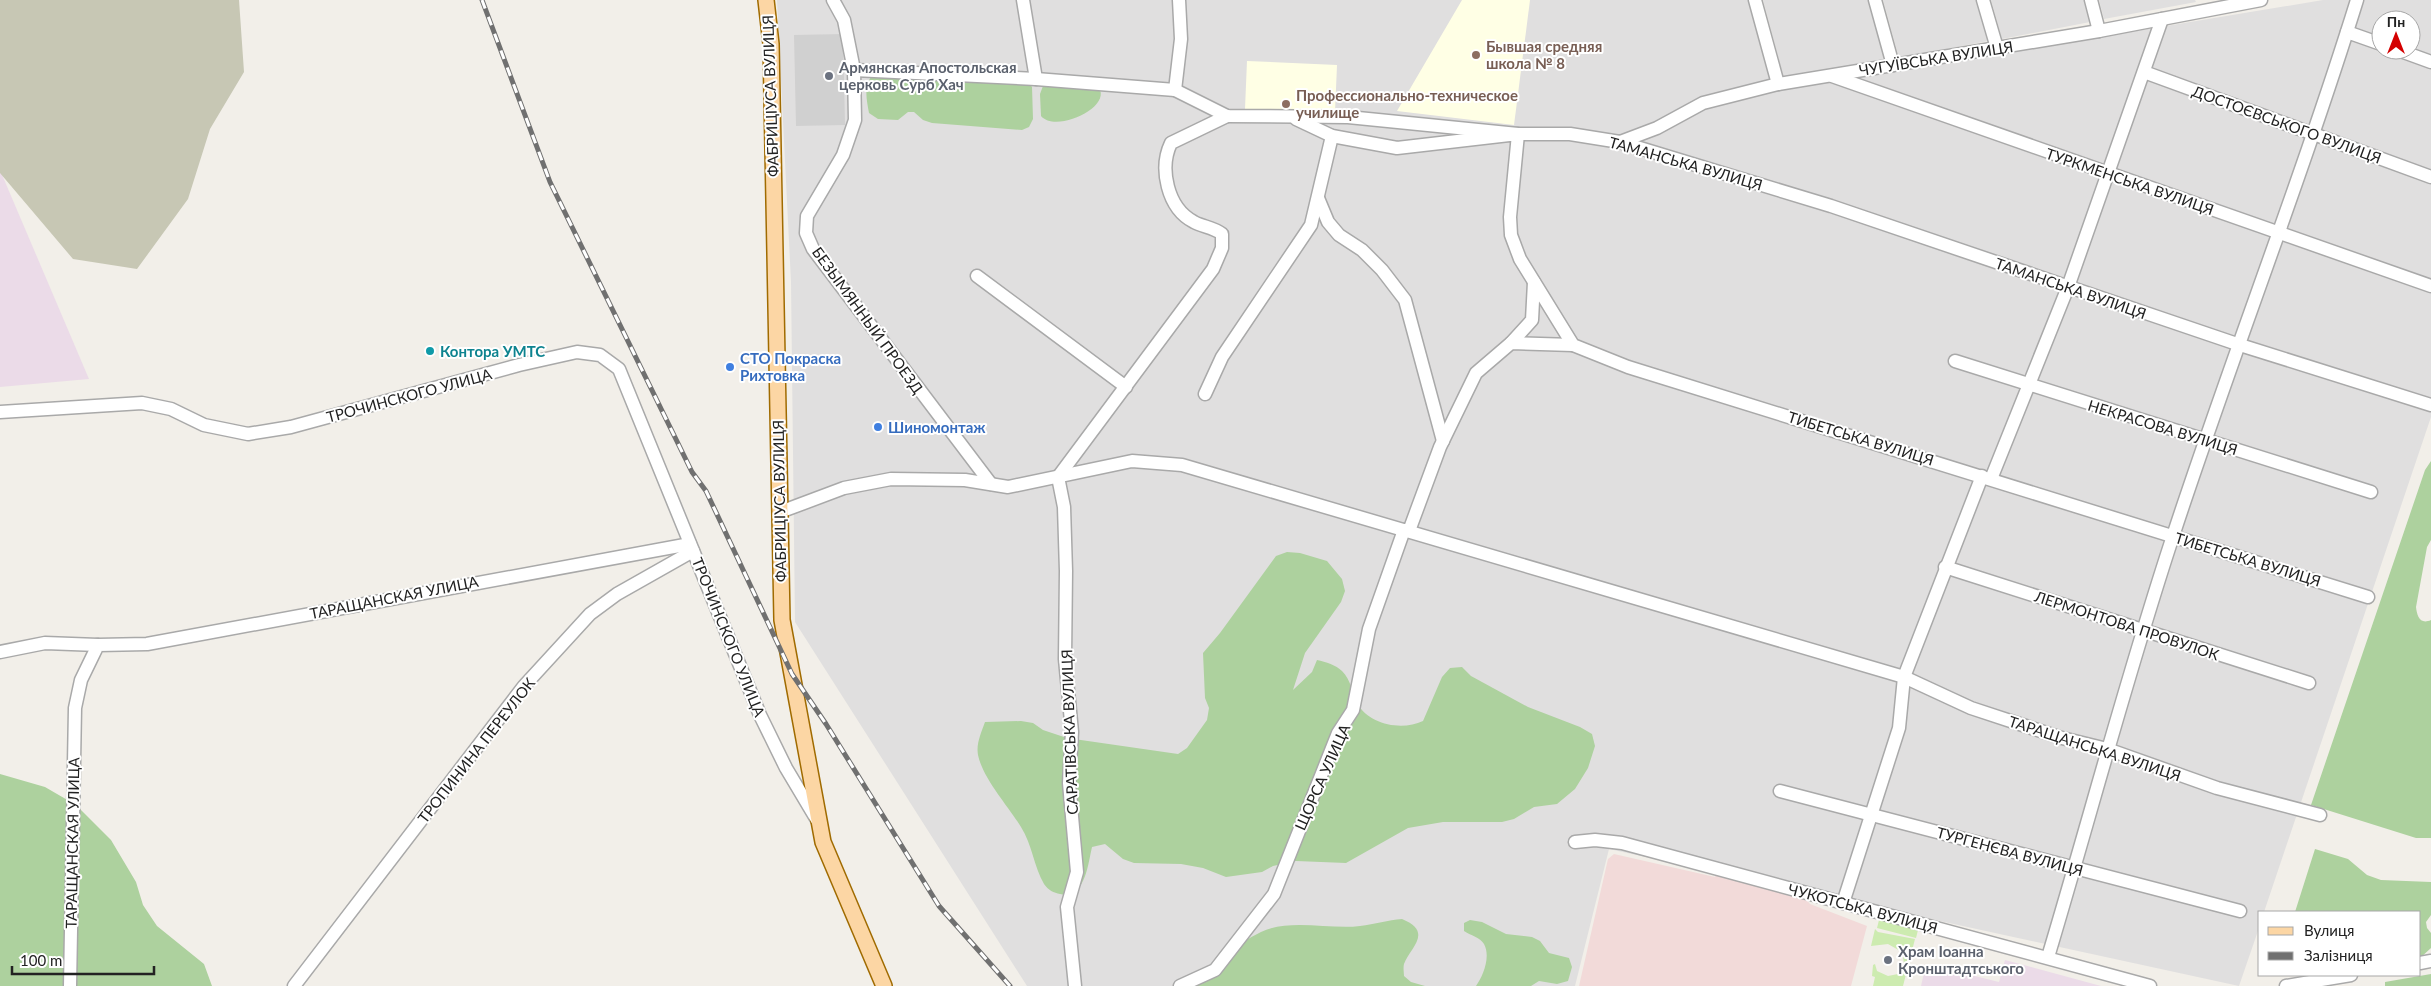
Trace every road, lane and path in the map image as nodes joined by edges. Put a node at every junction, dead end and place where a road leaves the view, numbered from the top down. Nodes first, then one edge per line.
1 (766, 0) edge
2 (833, 0) edge
3 (1023, 0) edge
4 (1179, 0) edge
5 (1755, 0) edge
6 (1875, 0) edge
7 (1983, 0) edge
8 (2091, 0) edge
9 (2261, 0) edge
10 (2357, 0) edge
11 (2204, 5) edge
12 (2162, 19) junction
13 (2099, 31) junction
14 (2347, 32) junction
15 (2371, 40) edge
16 (1997, 48) junction
17 (1893, 65) junction
18 (854, 70) junction
19 (2144, 72) junction
20 (1830, 75) junction
21 (1036, 78) junction
22 (1778, 84) junction
23 (1175, 90) junction
24 (1227, 116) junction
25 (1293, 117) junction
26 (2312, 132) junction
27 (1518, 134) junction
28 (1332, 136) junction
29 (1620, 142) junction
30 (2108, 173) junction
31 (2431, 177) edge
32 (1318, 198) junction
33 (2279, 233) junction
34 (977, 276) dead end
35 (1534, 282) junction
36 (2431, 286) edge
37 (2068, 287) junction
38 (1511, 342) junction
39 (1573, 345) junction
40 (2240, 345) junction
41 (1955, 361) dead end
42 (2030, 385) junction
43 (1126, 387) junction
44 (1206, 394) dead end
45 (2431, 406) edge
46 (0, 412) edge
47 (2206, 440) junction
48 (1444, 441) junction
49 (1058, 477) junction
50 (1986, 478) junction
51 (991, 484) junction
52 (2371, 492) dead end
53 (780, 512) junction
54 (1407, 530) junction
55 (2172, 536) junction
56 (691, 547) junction
57 (1945, 567) junction
58 (2368, 597) dead end
59 (2144, 630) junction
60 (98, 645) junction
61 (0, 652) edge
62 (1904, 676) junction
63 (2309, 683) dead end
64 (2107, 749) junction
65 (1780, 790) dead end
66 (1874, 813) junction
67 (2320, 814) dead end
68 (820, 825) junction
69 (1575, 842) dead end
70 (2074, 869) junction
71 (1843, 903) junction
72 (2240, 911) dead end
73 (2048, 957) junction
74 (2345, 976) edge
75 (70, 986) edge
76 (294, 986) edge
77 (884, 986) edge
78 (1075, 986) edge
79 (1180, 986) edge
80 (2150, 986) edge
81 (2286, 986) edge

1 - 53 main road, ФАБРИЦІУСА ВУЛИЦЯ
2 - 18 street, БЕЗЫМЯННЫЙ ПРОЕЗД
3 - 21 street
4 - 23 street
5 - 22 street
6 - 17 street
7 - 16 street
8 - 13 street
9 - 11 street, ЧУГУЇВСЬКА ВУЛИЦЯ
10 - 14 street
11 - 12 street, ЧУГУЇВСЬКА ВУЛИЦЯ
12 - 13 street, ЧУГУЇВСЬКА ВУЛИЦЯ
12 - 19 street
13 - 16 street, ЧУГУЇВСЬКА ВУЛИЦЯ
14 - 15 street
14 - 26 street
16 - 17 street, ЧУГУЇВСЬКА ВУЛИЦЯ
17 - 20 street, ЧУГУЇВСЬКА ВУЛИЦЯ
18 - 21 street, ТАМАНСЬКА ВУЛИЦЯ
18 - 51 street, БЕЗЫМЯННЫЙ ПРОЕЗД
19 - 26 street, ДОСТОЄВСЬКОГО ВУЛИЦЯ
19 - 30 street
20 - 22 street, ЧУГУЇВСЬКА ВУЛИЦЯ
20 - 30 street, ТУРКМЕНСЬКА ВУЛИЦЯ
21 - 23 street, ТАМАНСЬКА ВУЛИЦЯ
22 - 29 street, ЧУГУЇВСЬКА ВУЛИЦЯ
23 - 24 street, ТАМАНСЬКА ВУЛИЦЯ
24 - 25 street, ТАМАНСЬКА ВУЛИЦЯ
24 - 43 street
25 - 27 street, ТАМАНСЬКА ВУЛИЦЯ
25 - 28 street
26 - 31 street, ДОСТОЄВСЬКОГО ВУЛИЦЯ
26 - 33 street
27 - 28 street
27 - 29 street, ТАМАНСЬКА ВУЛИЦЯ
27 - 35 street
28 - 32 street
29 - 37 street, ТАМАНСЬКА ВУЛИЦЯ
30 - 33 street, ТУРКМЕНСЬКА ВУЛИЦЯ
30 - 37 street
32 - 44 street
32 - 48 street
33 - 36 street, ТУРКМЕНСЬКА ВУЛИЦЯ
33 - 40 street
34 - 43 street
35 - 38 street, ЩОРСА УЛИЦА
35 - 39 street
37 - 40 street, ТАМАНСЬКА ВУЛИЦЯ
37 - 42 street
38 - 39 street, ТИБЕТСЬКА ВУЛИЦЯ
38 - 48 street, ЩОРСА УЛИЦА
39 - 50 street, ТИБЕТСЬКА ВУЛИЦЯ
40 - 45 street, ТАМАНСЬКА ВУЛИЦЯ
40 - 47 street
41 - 42 street, НЕКРАСОВА ВУЛИЦЯ
42 - 47 street, НЕКРАСОВА ВУЛИЦЯ
42 - 50 street
43 - 49 street
46 - 56 street, ТРОЧИНСКОГО УЛИЦА
47 - 52 street, НЕКРАСОВА ВУЛИЦЯ
47 - 55 street
48 - 54 street, ЩОРСА УЛИЦА
49 - 51 street, ТАРАЩАНСЬКА ВУЛИЦЯ
49 - 54 street, ТАРАЩАНСЬКА ВУЛИЦЯ
49 - 78 street, САРАТІВСЬКА ВУЛИЦЯ
50 - 55 street, ТИБЕТСЬКА ВУЛИЦЯ
50 - 57 street
51 - 53 street, ТАРАЩАНСЬКА ВУЛИЦЯ
53 - 68 main road, ФАБРИЦІУСА ВУЛИЦЯ
54 - 62 street, ТАРАЩАНСЬКА ВУЛИЦЯ
54 - 79 street, ЩОРСА УЛИЦА
55 - 58 street, ТИБЕТСЬКА ВУЛИЦЯ
55 - 59 street
56 - 60 street, ТАРАЩАНСКАЯ УЛИЦА
56 - 68 street, ТРОЧИНСКОГО УЛИЦА
56 - 76 street, ТРОПИНИНА ПЕРЕУЛОК
57 - 59 street, ЛЕРМОНТОВА ПРОВУЛОК
57 - 62 street
59 - 63 street, ЛЕРМОНТОВА ПРОВУЛОК
59 - 64 street
60 - 61 street, ТАРАЩАНСКАЯ УЛИЦА
60 - 75 street, ТАРАЩАНСКАЯ УЛИЦА
62 - 64 street, ТАРАЩАНСЬКА ВУЛИЦЯ
62 - 66 street
64 - 67 street, ТАРАЩАНСЬКА ВУЛИЦЯ
64 - 70 street
65 - 66 street, ТУРГЕНЄВА ВУЛИЦЯ
66 - 70 street, ТУРГЕНЄВА ВУЛИЦЯ
66 - 71 street
68 - 77 main road, ФАБРИЦІУСА ВУЛИЦЯ
69 - 71 street, ЧУКОТСЬКА ВУЛИЦЯ
70 - 72 street, ТУРГЕНЄВА ВУЛИЦЯ
70 - 73 street
71 - 73 street, ЧУКОТСЬКА ВУЛИЦЯ
73 - 80 street, ЧУКОТСЬКА ВУЛИЦЯ
74 - 81 street

